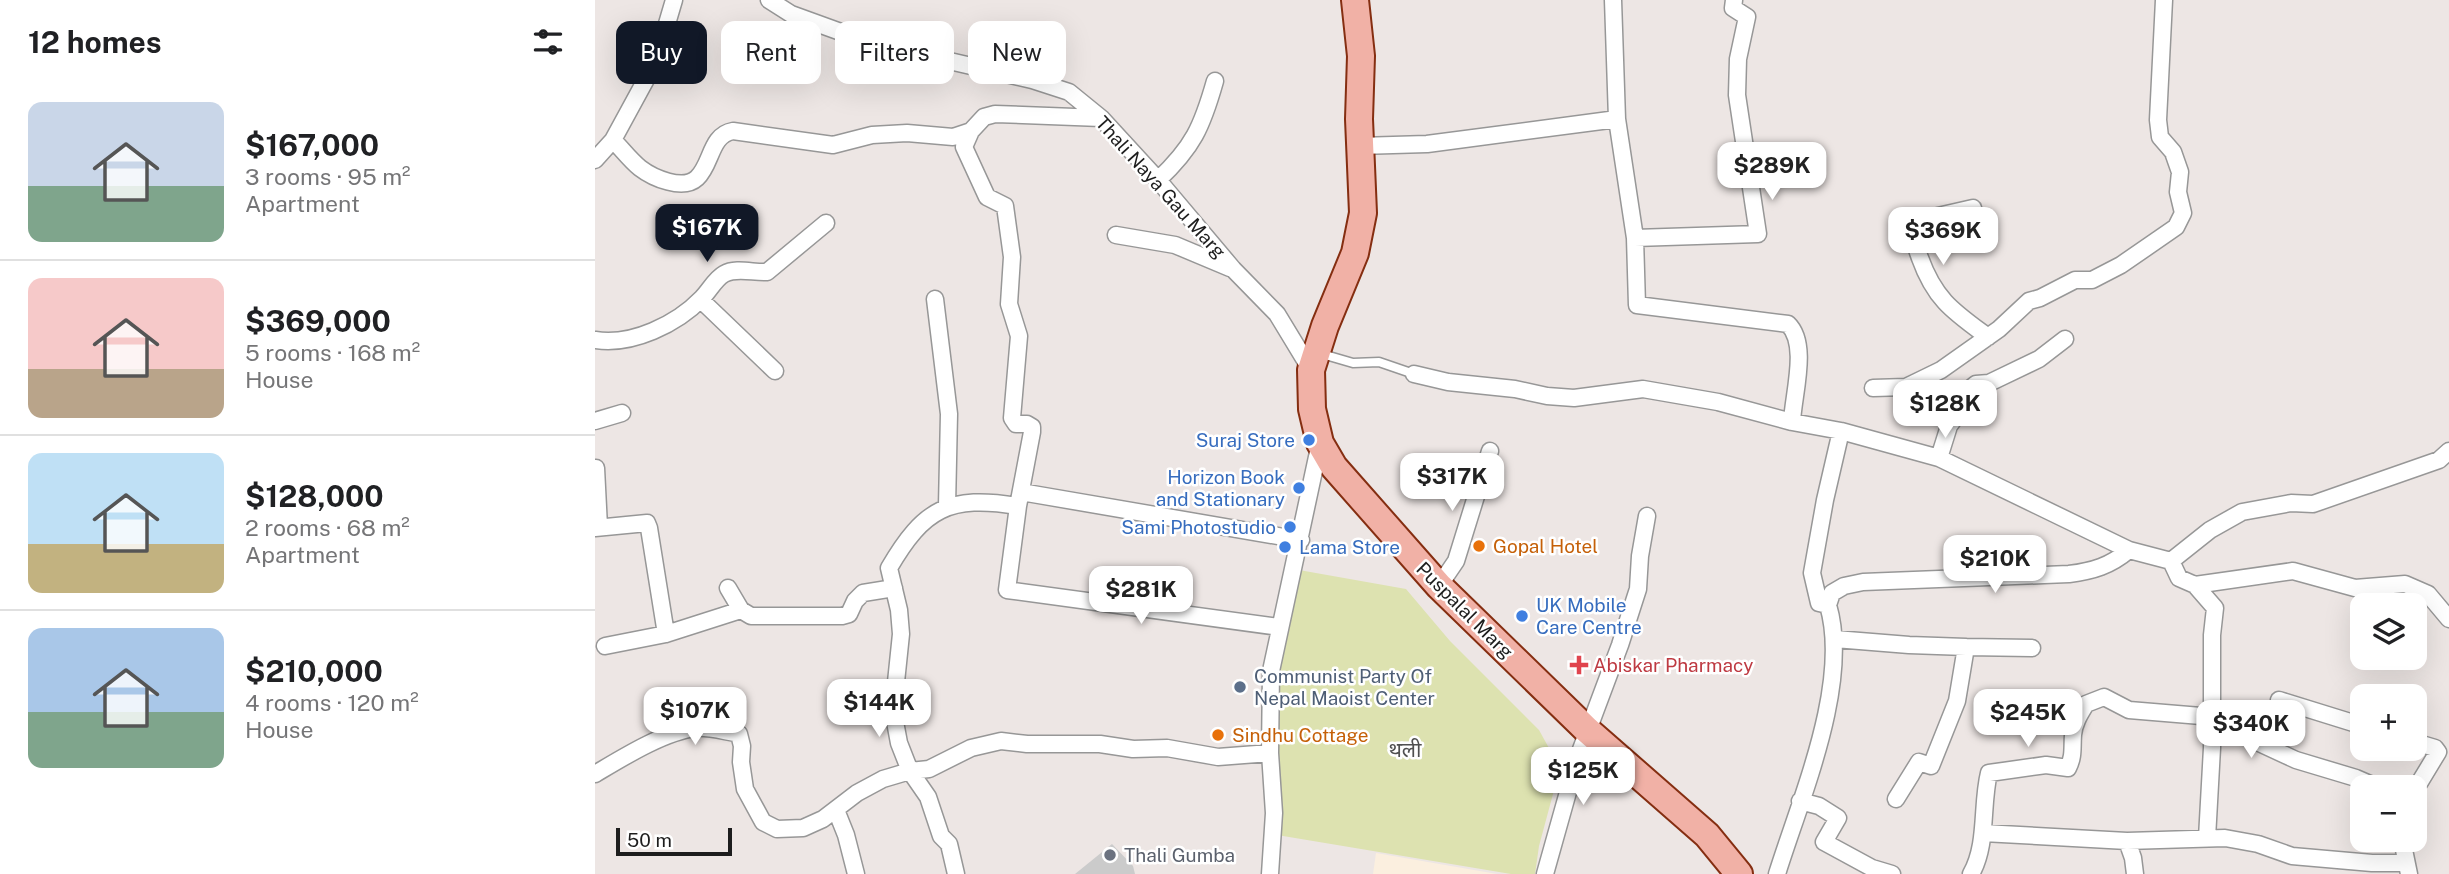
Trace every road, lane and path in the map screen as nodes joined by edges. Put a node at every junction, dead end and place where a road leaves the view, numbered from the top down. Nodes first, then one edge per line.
1 (674, 0) edge
2 (769, 0) edge
3 (1356, 0) edge
4 (1613, 0) edge
5 (1734, 0) edge
6 (2164, 0) edge
7 (1215, 81) dead end
8 (1101, 118) junction
9 (1617, 119) junction
10 (971, 131) junction
11 (613, 140) junction
12 (1359, 146) junction
13 (595, 160) edge
14 (1158, 180) junction
15 (1973, 208) dead end
16 (825, 223) dead end
17 (1116, 235) dead end
18 (1635, 238) junction
19 (1233, 269) junction
20 (935, 299) dead end
21 (701, 300) junction
22 (1988, 337) junction
23 (2065, 339) dead end
24 (595, 340) edge
25 (1313, 361) junction
26 (775, 371) dead end
27 (1414, 374) joint
28 (1873, 388) dead end
29 (622, 413) dead end
30 (595, 421) edge
31 (1792, 422) junction
32 (1842, 431) junction
33 (1320, 443) junction
34 (1490, 451) dead end
35 (2449, 451) edge
36 (1940, 458) junction
37 (596, 468) edge
38 (1019, 499) junction
39 (947, 506) junction
40 (1647, 516) dead end
41 (597, 527) edge
42 (1301, 540) junction
43 (2129, 550) junction
44 (2171, 561) junction
45 (2195, 585) junction
46 (1439, 586) junction
47 (728, 588) dead end
48 (894, 588) junction
49 (1828, 605) junction
50 (741, 610) junction
51 (2449, 619) edge
52 (1279, 627) junction
53 (666, 634) junction
54 (1835, 639) junction
55 (605, 646) dead end
56 (1966, 647) junction
57 (2032, 648) dead end
58 (2279, 700) dead end
59 (2211, 721) junction
60 (2350, 722) edge
61 (1587, 730) junction
62 (2427, 746) edge
63 (1270, 753) junction
64 (911, 771) junction
65 (595, 775) edge
66 (2424, 775) edge
67 (2350, 776) edge
68 (1896, 799) dead end
69 (1800, 801) junction
70 (836, 810) junction
71 (1983, 834) junction
72 (2207, 838) junction
73 (2127, 841) junction
74 (2407, 868) edge
75 (856, 874) edge
76 (956, 874) edge
77 (1270, 874) edge
78 (1545, 874) edge
79 (1739, 874) edge
80 (1777, 874) edge
81 (1892, 874) edge
82 (1971, 874) edge
83 (2134, 874) edge

1 - 11 street
2 - 8 street, Thali Naya Gau Marg
3 - 12 main road, Puspalal Marg
4 - 9 street
5 - 18 street
6 - 22 street
7 - 14 street
8 - 10 street
8 - 14 street, Thali Naya Gau Marg
9 - 12 street
9 - 18 street
10 - 11 street
10 - 38 street
11 - 13 street
12 - 25 main road, Puspalal Marg
14 - 19 street, Thali Naya Gau Marg
15 - 22 street
16 - 21 street
17 - 19 street
18 - 31 street
19 - 25 street, Thali Naya Gau Marg
20 - 39 street
21 - 24 street
21 - 26 street
22 - 28 street
23 - 36 street
25 - 27 lane
25 - 33 main road, Puspalal Marg
27 - 31 street
29 - 30 street
31 - 32 street
32 - 36 street
32 - 49 street
33 - 42 street
33 - 46 main road, Puspalal Marg
34 - 46 street
35 - 44 street
36 - 43 street
37 - 41 street
38 - 39 street
38 - 42 street
38 - 52 street
39 - 48 street
40 - 61 street
41 - 53 street
42 - 52 street
43 - 44 street
43 - 49 street
44 - 45 street
45 - 51 street
45 - 59 street
46 - 61 main road, Puspalal Marg
47 - 50 street
48 - 50 street
48 - 64 street
49 - 54 street
50 - 53 street
52 - 63 street
53 - 55 street
54 - 56 street
54 - 69 street
56 - 57 street
56 - 68 street
58 - 60 street
59 - 67 street
59 - 71 street
59 - 72 street
61 - 78 street
61 - 79 main road, Puspalal Marg
62 - 66 street
63 - 64 street
63 - 77 street
64 - 70 street
64 - 76 street
65 - 70 street
69 - 80 street
69 - 81 street
70 - 75 street
71 - 73 street
71 - 82 street
72 - 73 street
72 - 74 street
73 - 83 street

